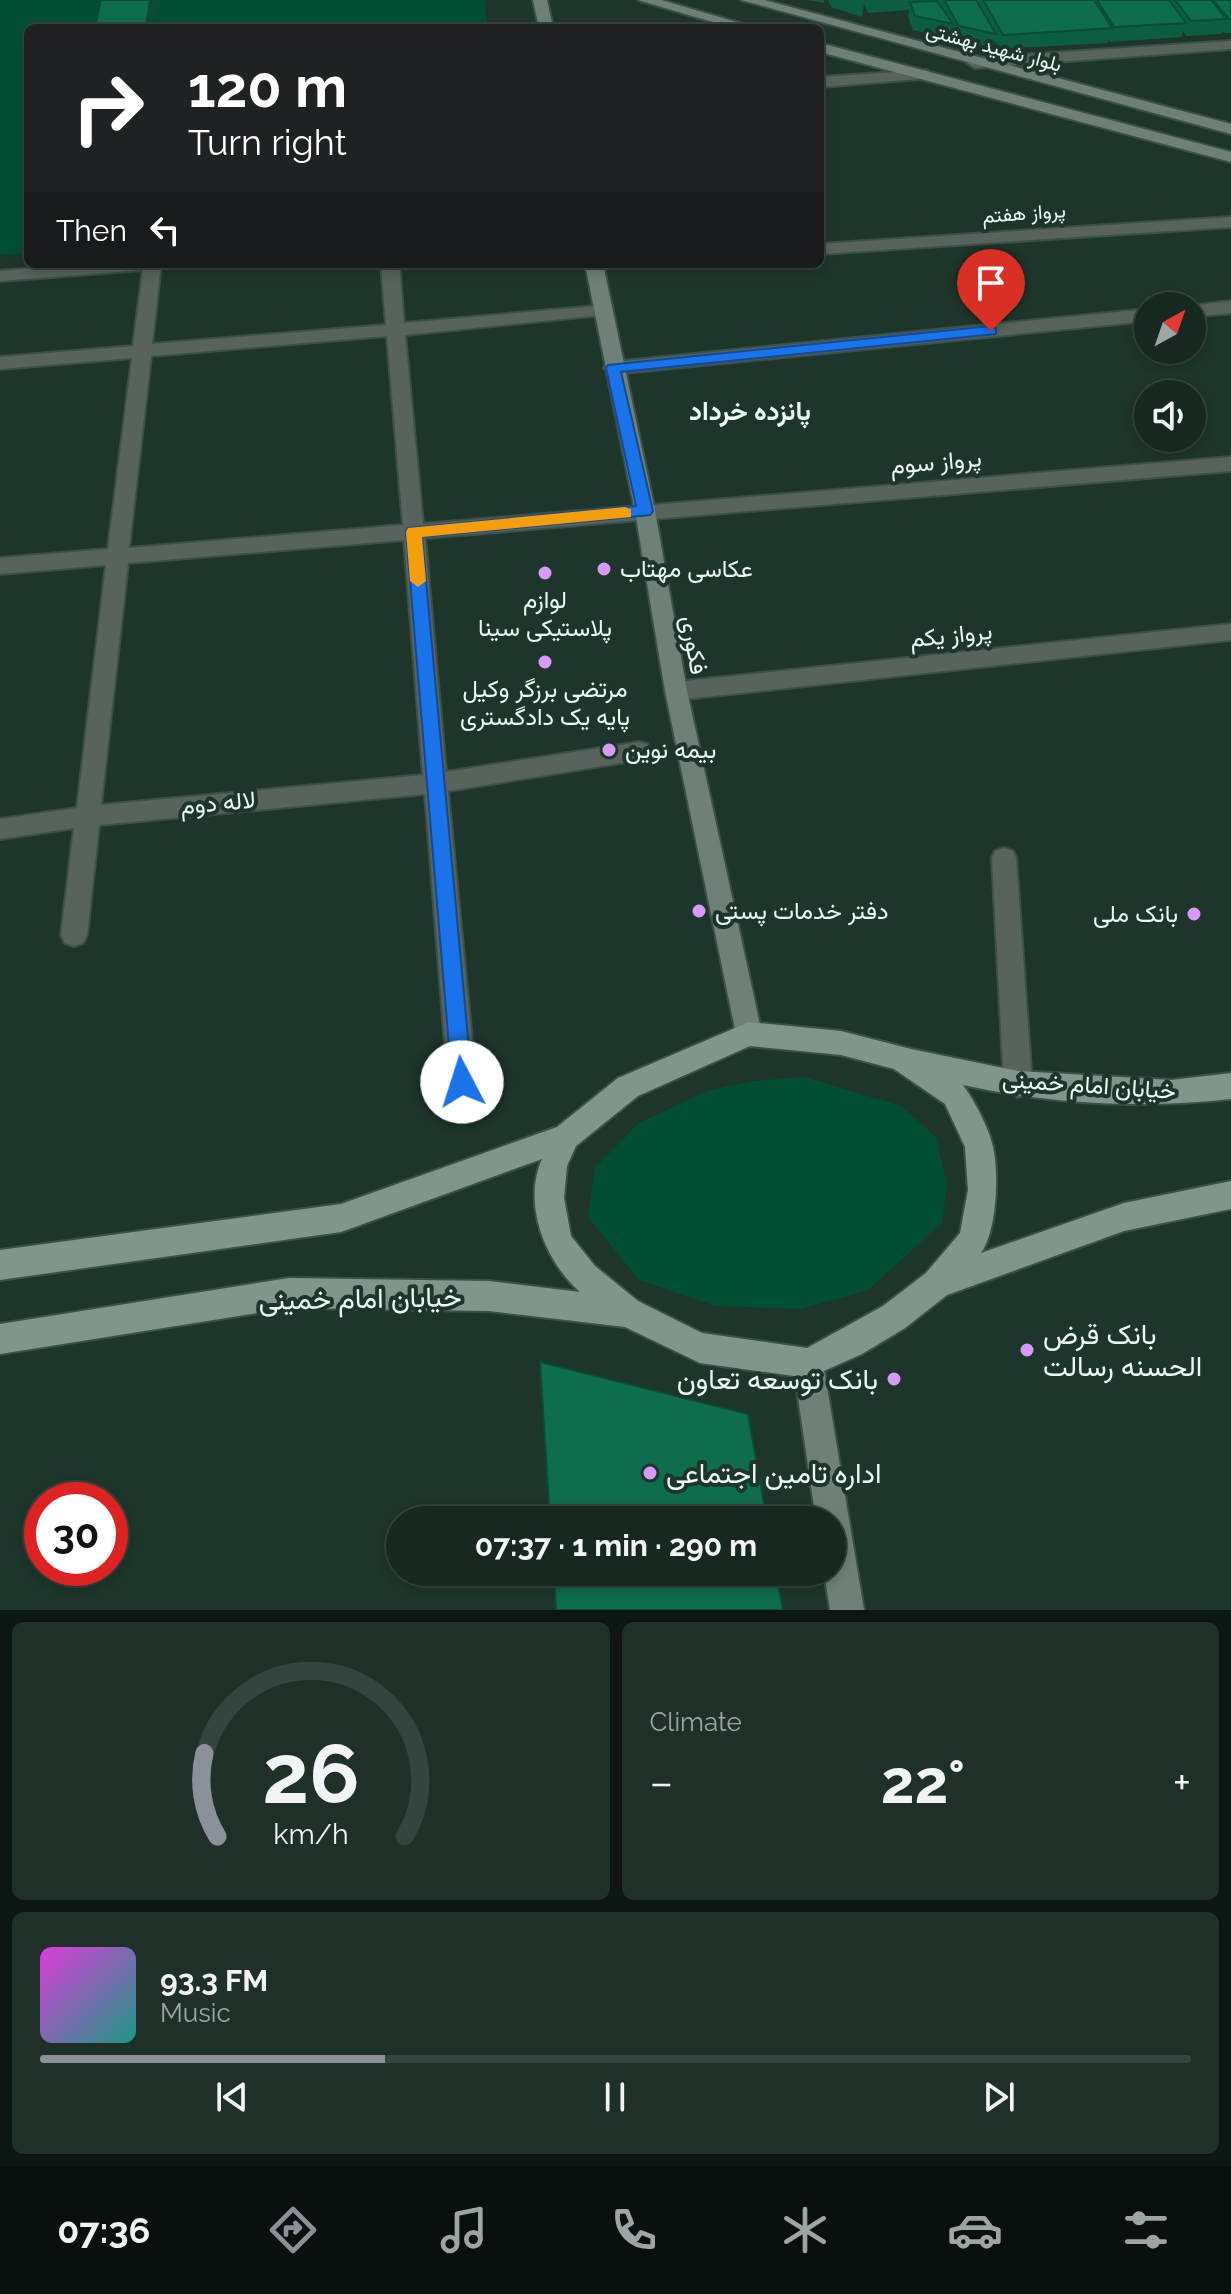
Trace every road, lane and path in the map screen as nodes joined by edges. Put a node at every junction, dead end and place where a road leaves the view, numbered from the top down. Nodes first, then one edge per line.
1 (540, 0) edge
2 (645, 0) edge
3 (748, 0) edge
4 (545, 24) edge
5 (735, 24) edge
6 (1231, 45) edge
7 (824, 48) edge
8 (975, 63) junction
9 (926, 75) junction
10 (824, 82) edge
11 (1231, 129) edge
12 (1231, 157) edge
13 (1231, 222) edge
14 (824, 249) edge
15 (101, 268) edge
16 (152, 268) edge
17 (390, 268) edge
18 (595, 268) edge
19 (0, 276) edge
20 (1231, 307) edge
21 (602, 309) junction
22 (1206, 310) edge
23 (1134, 316) edge
24 (396, 330) junction
25 (142, 350) junction
26 (0, 363) edge
27 (613, 368) junction
28 (1231, 464) edge
29 (645, 511) junction
30 (414, 532) junction
31 (118, 555) junction
32 (0, 566) edge
33 (1231, 632) edge
34 (676, 691) junction
35 (639, 751) dead end
36 (436, 783) junction
37 (88, 816) junction
38 (0, 829) edge
39 (1004, 858) dead end
40 (74, 935) dead end
41 (749, 1034) junction
42 (901, 1058) junction
43 (462, 1082) dead end
44 (1018, 1084) junction
45 (1231, 1086) edge
46 (566, 1137) junction
47 (1231, 1195) edge
48 (0, 1265) edge
49 (937, 1284) junction
50 (627, 1312) junction
51 (0, 1339) edge
52 (808, 1363) junction
53 (847, 1610) edge

1 - 4 main road
2 - 5 main road
3 - 8 main road, بلوار شهید بهشتی
6 - 8 street
7 - 9 main road, بلوار شهید بهشتی
8 - 11 main road, بلوار شهید بهشتی
9 - 10 street
9 - 12 main road, بلوار شهید بهشتی
13 - 14 street, پرواز هفتم
15 - 19 street
16 - 25 street
17 - 24 street
18 - 21 main road, فکوری
20 - 22 street
21 - 24 street
21 - 27 main road, فکوری
23 - 27 street
24 - 25 street
24 - 30 street
25 - 26 street
25 - 31 street
27 - 29 main road, فکوری
28 - 29 street, پرواز سوم
29 - 30 street, پرواز سوم
29 - 34 main road, فکوری
30 - 31 street, پرواز سوم
30 - 36 street
31 - 32 street, پرواز سوم
31 - 37 street
33 - 34 street, پرواز یکم
34 - 41 main road, فکوری
35 - 36 street, لاله دوم
36 - 37 street, لاله دوم
36 - 43 street
37 - 38 street, لاله دوم
37 - 40 street
39 - 44 street
41 - 42 main road, خیابان امام خمینی
41 - 46 main road
42 - 44 main road, خیابان امام خمینی
42 - 49 main road
44 - 45 main road, خیابان امام خمینی
46 - 48 main road
46 - 50 main road
47 - 49 main road
49 - 52 main road
50 - 51 main road, خیابان امام خمینی
50 - 52 main road
52 - 53 main road

